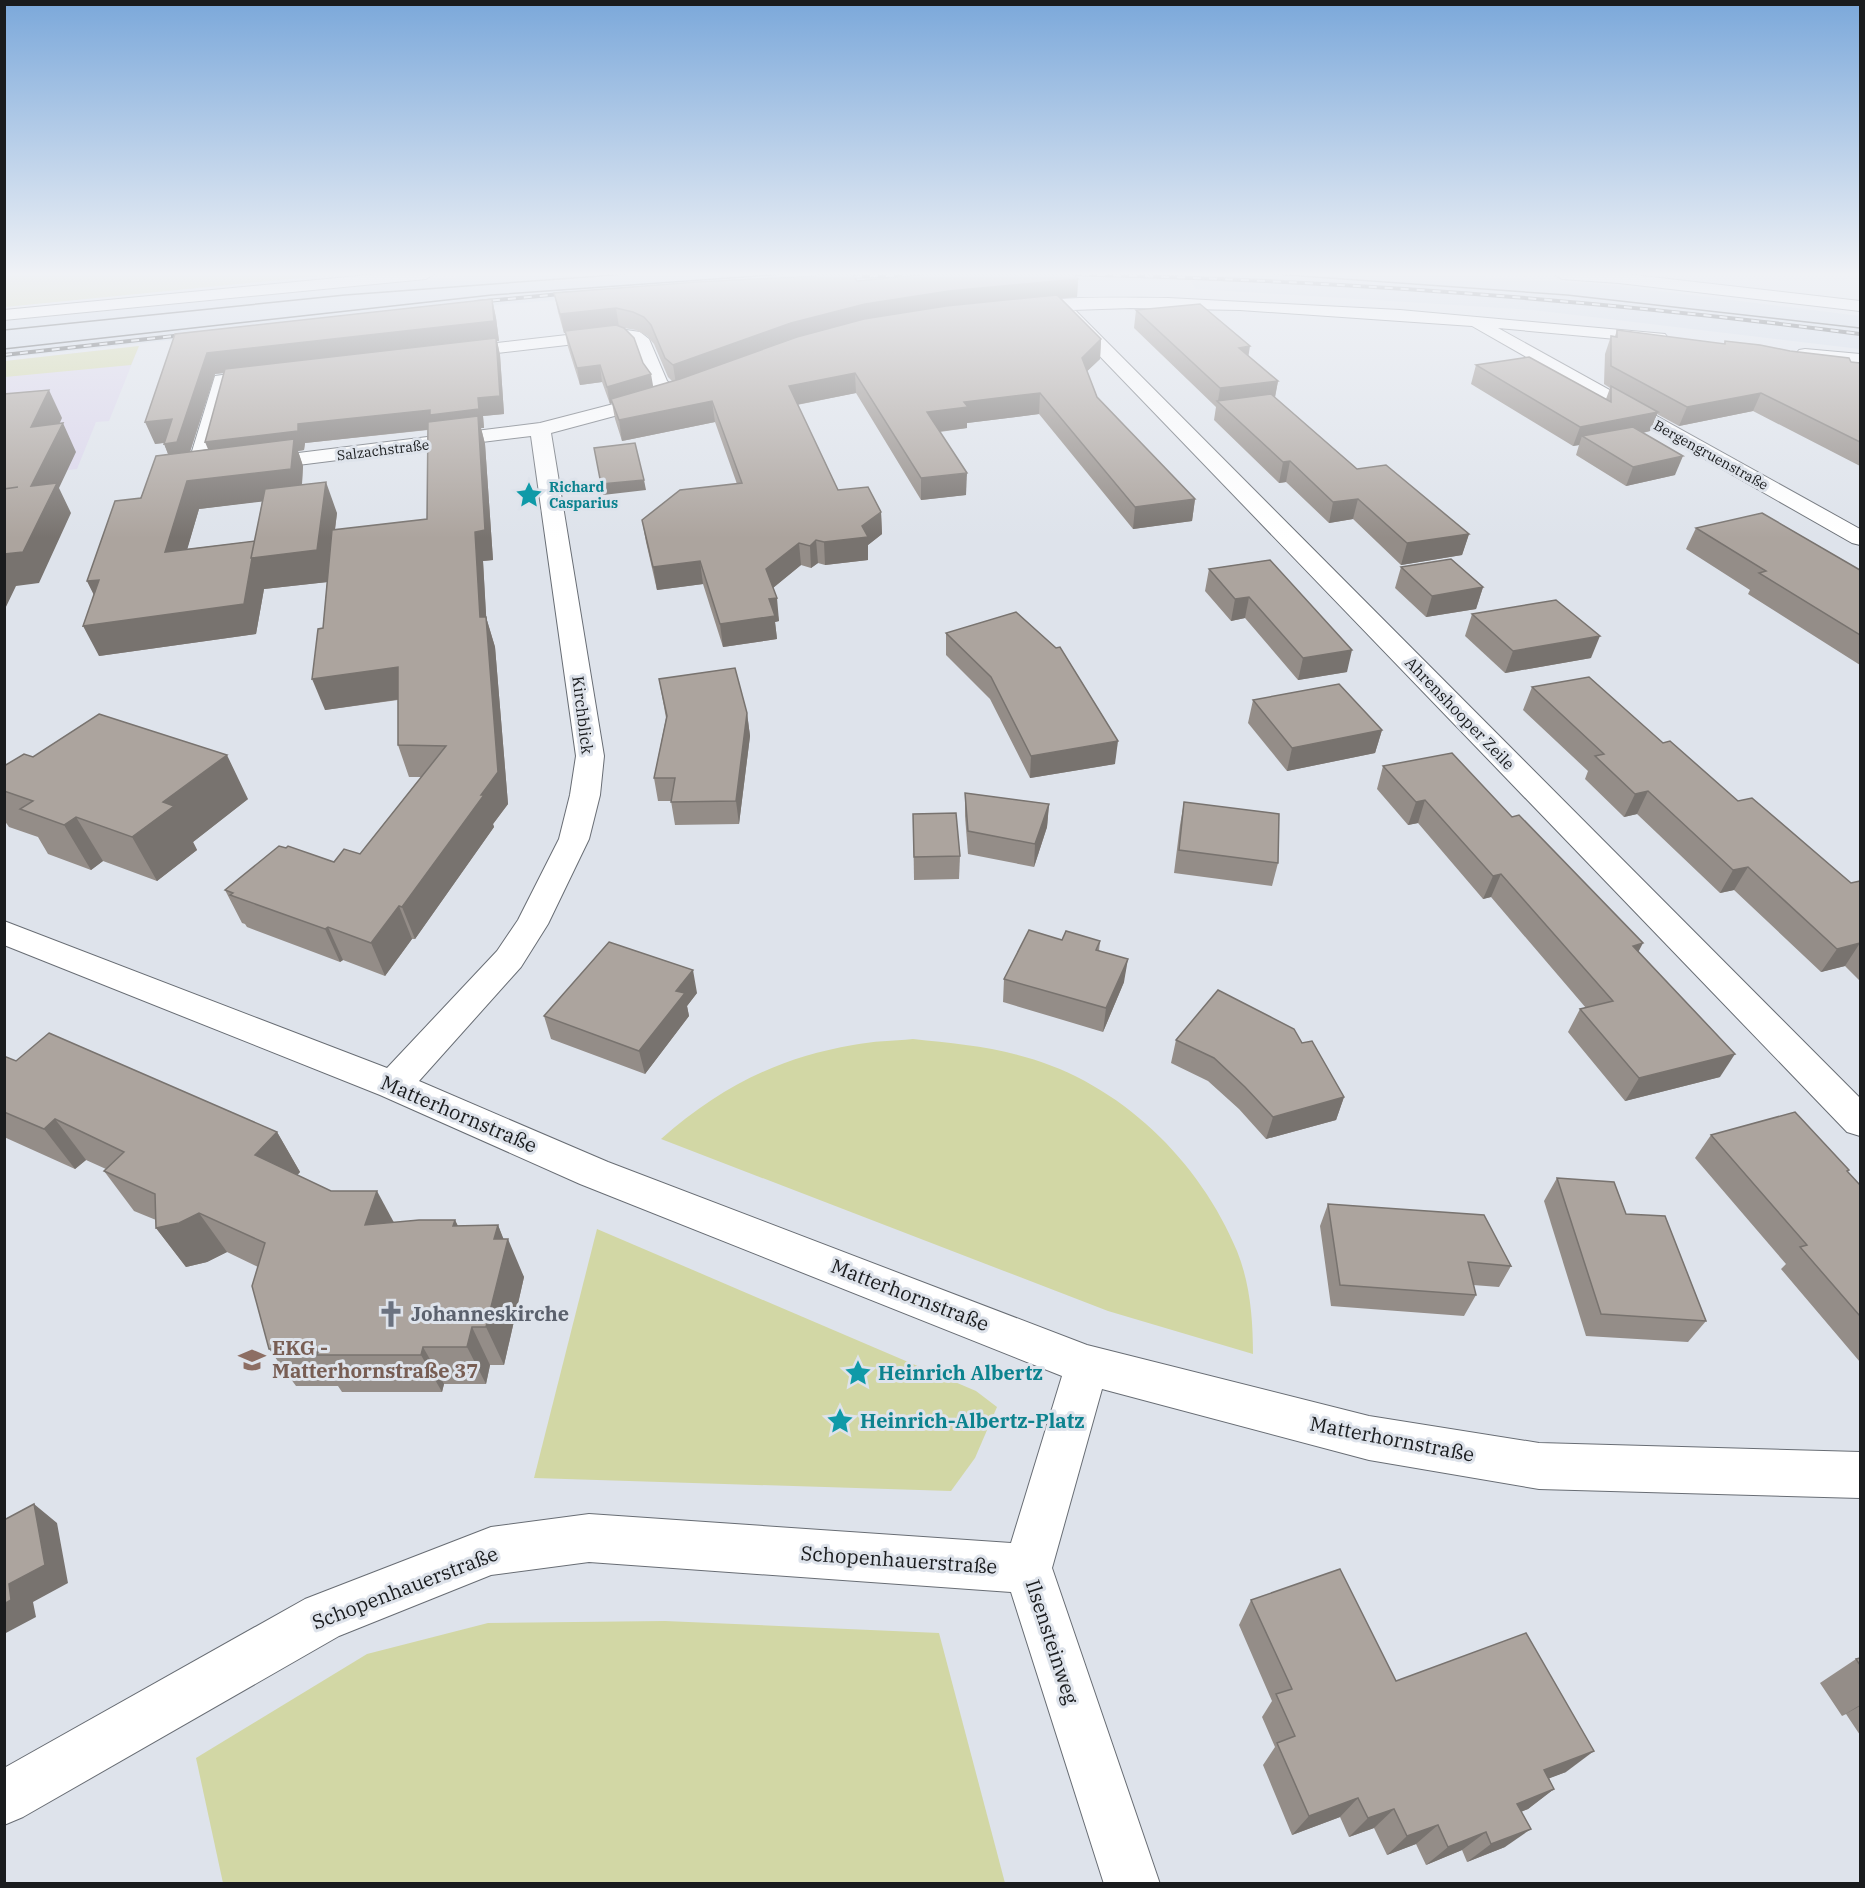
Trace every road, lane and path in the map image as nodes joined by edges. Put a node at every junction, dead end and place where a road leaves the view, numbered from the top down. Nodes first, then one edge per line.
1 (650, 362) edge
2 (1116, 362) edge
3 (1546, 362) edge
4 (280, 373) edge
5 (693, 387) edge
6 (672, 394) junction
7 (540, 429) junction
8 (1860, 538) edge
9 (4, 932) edge
10 (393, 1085) junction
11 (1860, 1120) edge
12 (1087, 1365) junction
13 (1860, 1475) edge
14 (1028, 1568) junction
15 (4, 1798) edge
16 (1132, 1884) edge

1 - 6 street
2 - 11 street, Ahrenshooper Zeile
3 - 8 street, Bergengruenstraße
4 - 7 street, Salzachstraße
5 - 6 street, Salzachstraße
6 - 7 street, Salzachstraße
7 - 10 street, Kirchblick
9 - 10 street, Matterhornstraße
10 - 12 street, Matterhornstraße
12 - 13 street, Matterhornstraße
12 - 14 street, Ilsensteinweg
14 - 15 street, Schopenhauerstraße
14 - 16 street, Ilsensteinweg

